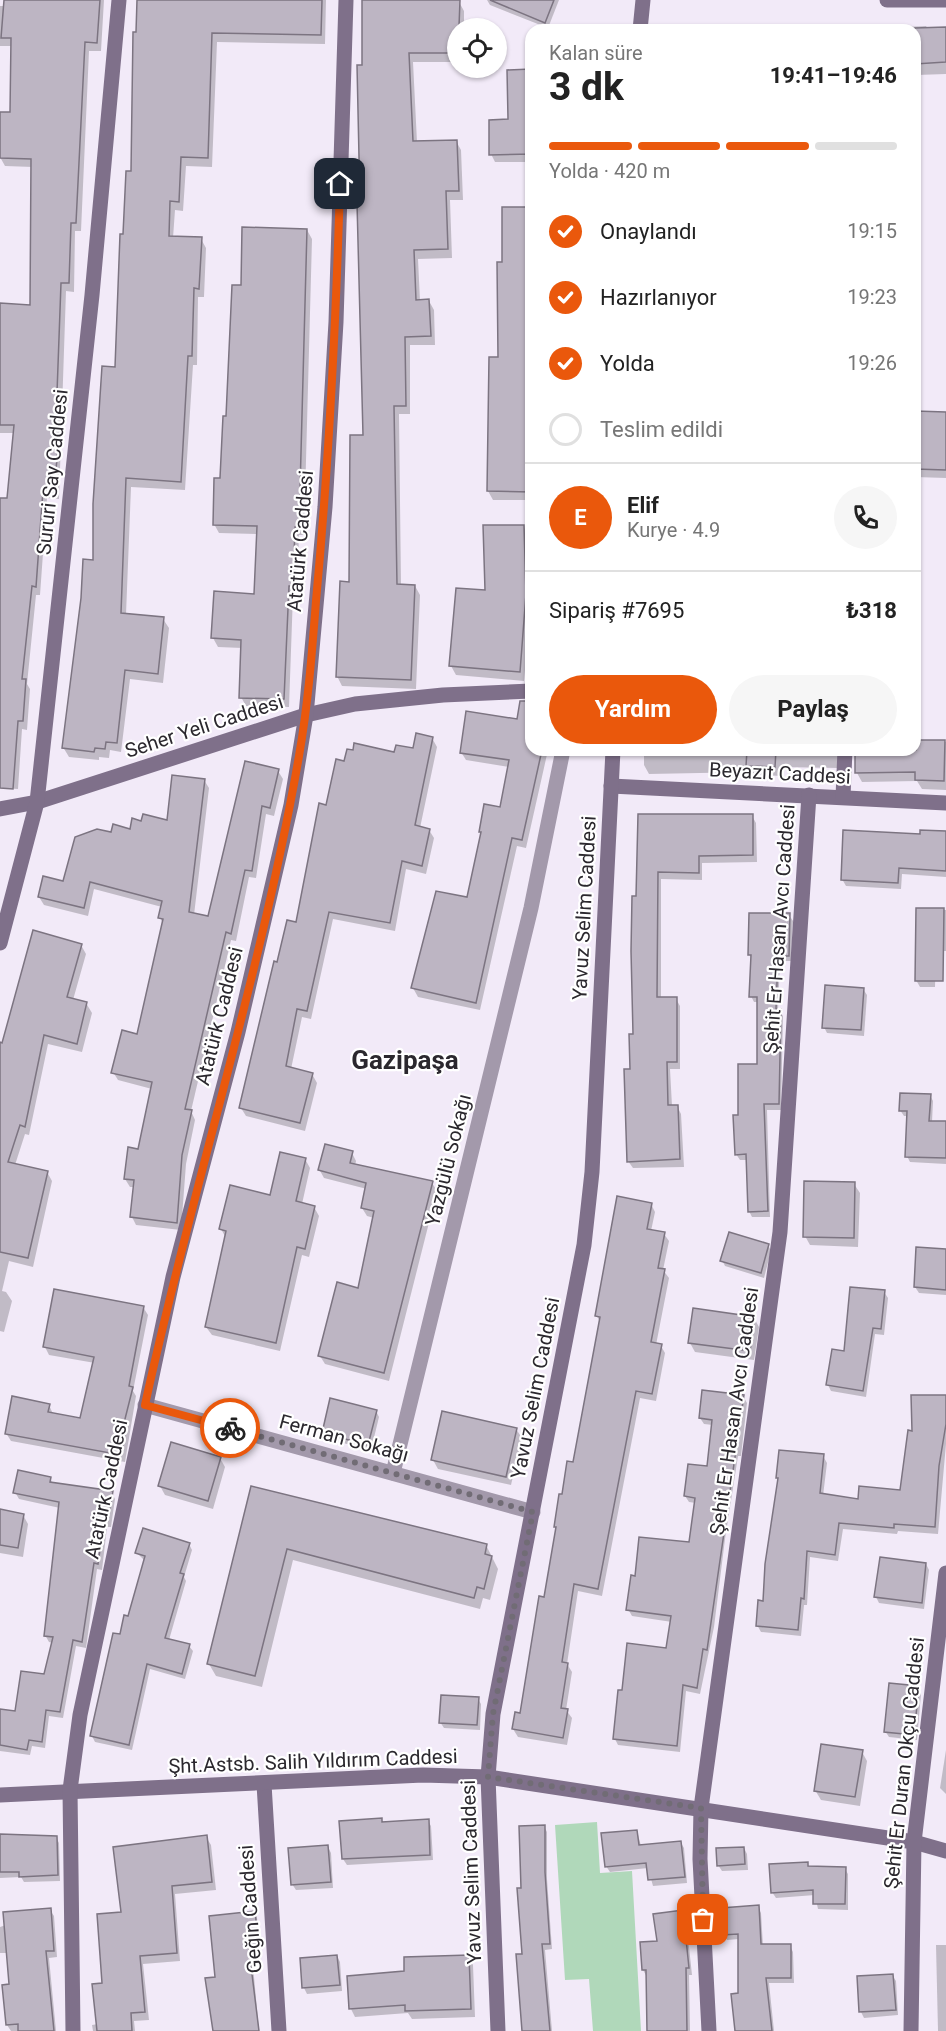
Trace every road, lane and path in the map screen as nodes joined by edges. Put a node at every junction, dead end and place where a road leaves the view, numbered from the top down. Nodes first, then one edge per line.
1 (119, 0) edge
2 (346, 0) edge
3 (643, 0) edge
4 (887, 0) edge
5 (946, 0) edge
6 (641, 24) edge
7 (525, 691) edge
8 (306, 716) junction
9 (562, 756) edge
10 (613, 756) edge
11 (845, 756) edge
12 (611, 786) junction
13 (808, 795) junction
14 (843, 797) junction
15 (37, 802) junction
16 (946, 803) edge
17 (0, 808) edge
18 (0, 943) edge
19 (145, 1405) junction
20 (393, 1473) junction
21 (533, 1512) junction
22 (946, 1573) edge
23 (488, 1777) junction
24 (264, 1784) junction
25 (70, 1790) junction
26 (0, 1795) edge
27 (701, 1808) junction
28 (914, 1842) junction
29 (946, 1851) edge
30 (73, 2031) edge
31 (279, 2031) edge
32 (498, 2031) edge
33 (709, 2031) edge
34 (911, 2031) edge

1 - 15 street, Sururi Say Caddesi
2 - 8 street, Atatürk Caddesi
3 - 6 street
4 - 5 street
7 - 8 street, Seher Yeli Caddesi
8 - 15 street, Seher Yeli Caddesi
8 - 19 street, Atatürk Caddesi
9 - 20 street, Yazgülü Sokağı
10 - 12 street, Yavuz Selim Caddesi
11 - 14 street
12 - 13 street, Beyazıt Caddesi
12 - 21 street, Yavuz Selim Caddesi
13 - 14 street, Beyazıt Caddesi
13 - 27 street, Şehit Er Hasan Avcı Caddesi
14 - 16 street, Beyazıt Caddesi
15 - 17 street, Seher Yeli Caddesi
15 - 18 street, Sururi Say Caddesi
19 - 20 street, Ferman Sokağı
19 - 25 street, Atatürk Caddesi
20 - 21 street, Ferman Sokağı
21 - 23 street, Yavuz Selim Caddesi
22 - 28 street, Şehit Er Duran Okçu Caddesi
23 - 24 street, Şht.Astsb. Salih Yıldırım Caddesi
23 - 27 street, Şht.Astsb. Salih Yıldırım Caddesi
23 - 32 street, Yavuz Selim Caddesi
24 - 25 street, Şht.Astsb. Salih Yıldırım Caddesi
24 - 31 street, Geğin Caddesi
25 - 26 street, Şht.Astsb. Salih Yıldırım Caddesi
25 - 30 street, Atatürk Caddesi
27 - 28 street, Şht.Astsb. Salih Yıldırım Caddesi
27 - 33 street, Şehit Er Hasan Avcı Caddesi
28 - 29 street, Şht.Astsb. Salih Yıldırım Caddesi
28 - 34 street, Şehit Er Duran Okçu Caddesi

